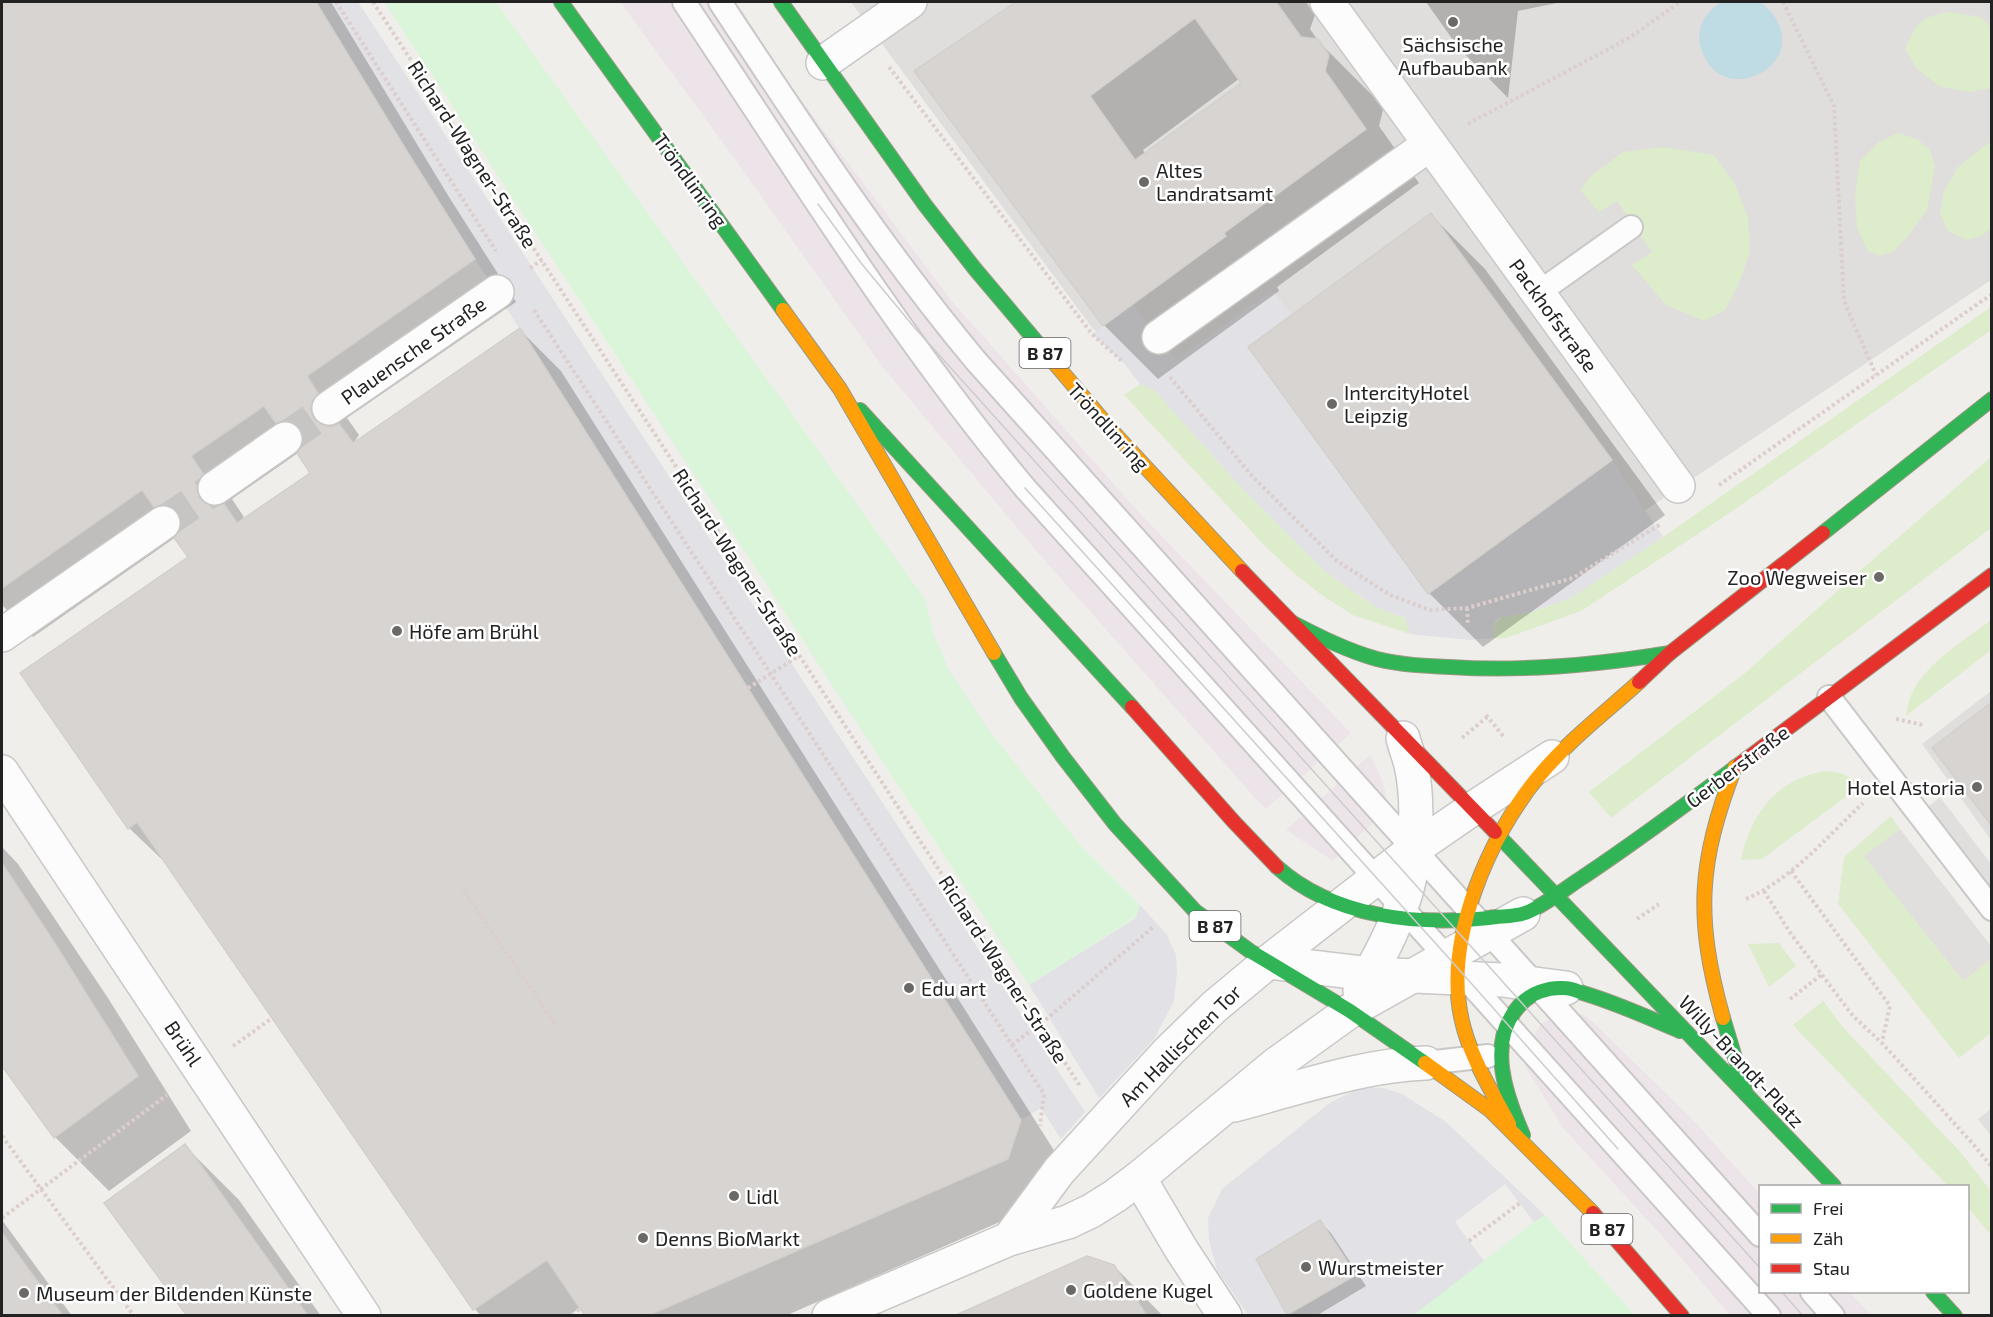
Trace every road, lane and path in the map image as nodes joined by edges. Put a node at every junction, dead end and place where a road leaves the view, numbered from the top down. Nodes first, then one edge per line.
1 (336, 2) edge
2 (373, 2) edge
3 (561, 2) edge
4 (673, 2) edge
5 (684, 2) edge
6 (712, 2) edge
7 (720, 2) edge
8 (781, 2) edge
9 (910, 2) edge
10 (1327, 2) edge
11 (1680, 2) edge
12 (1784, 2) edge
13 (864, 34) junction
14 (823, 63) junction
15 (775, 85) junction
16 (752, 104) junction
17 (1430, 144) junction
18 (1631, 227) dead end
19 (501, 260) dead end
20 (497, 292) dead end
21 (1538, 293) junction
22 (1992, 294) edge
23 (533, 309) dead end
24 (1092, 334) dead end
25 (1159, 337) dead end
26 (1163, 370) dead end
27 (1876, 375) junction
28 (840, 389) junction
29 (1992, 399) edge
30 (329, 408) tunnel mouth
31 (285, 439) tunnel mouth
32 (1678, 486) dead end
33 (215, 488) tunnel mouth
34 (1710, 491) dead end
35 (1665, 522) dead end
36 (163, 523) tunnel mouth
37 (1992, 575) edge
38 (1292, 623) junction
39 (2, 635) edge
40 (1670, 653) junction
41 (799, 656) junction
42 (771, 674) junction
43 (748, 688) dead end
44 (1829, 697) junction
45 (1403, 738) junction
46 (1506, 738) dead end
47 (1457, 743) dead end
48 (1564, 750) junction
49 (1735, 767) junction
50 (2, 772) edge
51 (1864, 802) dead end
52 (1472, 809) junction
53 (1499, 836) junction
54 (1414, 849) junction
55 (1791, 871) junction
56 (1377, 878) junction
57 (461, 887) dead end
58 (1764, 891) junction
59 (1556, 895) junction
60 (1738, 902) dead end
61 (1659, 904) dead end
62 (1342, 905) junction
63 (1992, 909) edge
64 (1525, 913) joint
65 (1405, 914) junction
66 (1158, 923) dead end
67 (1631, 925) dead end
68 (1466, 946) junction
69 (1268, 962) junction
70 (1370, 974) junction
71 (1821, 975) junction
72 (1408, 977) junction
73 (1547, 987) junction
74 (1790, 999) dead end
75 (1336, 1003) junction
76 (1507, 1023) junction
77 (1040, 1024) junction
78 (556, 1025) dead end
79 (1692, 1037) junction
80 (1882, 1043) junction
81 (1012, 1045) junction
82 (1501, 1055) junction
83 (1474, 1057) junction
84 (1426, 1063) junction
85 (1547, 1067) junction
86 (1746, 1094) junction
87 (153, 1105) dead end
88 (1226, 1107) junction
89 (1104, 1122) junction
90 (1513, 1131) junction
91 (2, 1136) edge
92 (1616, 1144) junction
93 (1528, 1146) junction
94 (1992, 1167) edge
95 (1059, 1171) junction
96 (1139, 1178) junction
97 (1833, 1185) edge
98 (41, 1189) junction
99 (1520, 1203) dead end
100 (2, 1218) edge
101 (1759, 1233) edge
102 (1009, 1239) junction
103 (1469, 1241) dead end
104 (1813, 1293) edge
105 (1934, 1293) edge
106 (580, 1308) dead end
107 (134, 1316) edge
108 (364, 1316) edge
109 (573, 1316) edge
110 (830, 1316) edge
111 (1226, 1316) edge
112 (1682, 1316) edge
113 (1752, 1316) edge
114 (1769, 1316) edge
115 (1833, 1316) edge
116 (1955, 1316) edge

1 - 19 path
2 - 41 path, Richard-Wagner-Straße
3 - 28 main road, Tröndlinring / B 87
4 - 16 lane
5 - 16 lane
6 - 15 lane
7 - 15 lane
8 - 14 main road, Tröndlinring / B 87
9 - 13 street
10 - 17 street, Packhofstraße
11 - 17 path
12 - 27 path
13 - 14 street
13 - 24 path
14 - 38 main road, Tröndlinring / B 87
15 - 54 lane
16 - 56 lane
17 - 21 street, Packhofstraße
17 - 25 street
18 - 21 lane
20 - 30 street, Plauensche Straße
21 - 32 street, Packhofstraße
22 - 27 path
23 - 42 path
26 - 35 path
27 - 34 path
28 - 62 main road, Tröndlinring
28 - 69 main road, Tröndlinring / B 87
29 - 40 main road
31 - 33 street
36 - 39 street
37 - 44 main road, Gerberstraße
38 - 40 main road
38 - 45 main road, Tröndlinring / B 87
40 - 48 main road
41 - 42 path
41 - 77 path, Richard-Wagner-Straße
42 - 43 path
42 - 81 path
44 - 49 main road, Gerberstraße
44 - 63 lane
45 - 52 main road, Tröndlinring / B 87
45 - 54 street, Tröndlinring
46 - 47 path
48 - 52 street
48 - 53 main road
49 - 59 main road, Gerberstraße
49 - 86 main road
50 - 108 street, Brühl
51 - 55 path
52 - 53 main road, B 87
52 - 54 street, Am Hallischen Tor
53 - 59 main road, B 87
53 - 68 main road
54 - 56 street, Am Hallischen Tor
54 - 65 street, Tröndlinring
54 - 68 lane
55 - 58 path
55 - 80 path
56 - 62 street, Am Hallischen Tor
56 - 65 lane
57 - 78 path
58 - 60 path
58 - 71 path
59 - 64 main road, Gerberstraße
59 - 79 main road, Willy-Brandt-Platz / B 87
61 - 67 path
62 - 65 main road, Tröndlinring
62 - 69 street, Am Hallischen Tor
64 - 68 street
65 - 68 lane
65 - 68 main road, Tröndlinring
65 - 70 street, Tröndlinring
66 - 77 path
68 - 72 street
68 - 73 street
68 - 73 lane
68 - 76 lane
68 - 83 main road
69 - 70 street
69 - 75 main road, B 87
69 - 89 street, Am Hallischen Tor
70 - 72 street
70 - 75 street, Tröndlinring
71 - 74 path
71 - 80 path
72 - 75 street
73 - 76 main road
73 - 79 main road
73 - 101 lane
75 - 84 main road, B 87
75 - 88 street
76 - 82 main road
76 - 85 lane
77 - 81 path
77 - 89 path, Richard-Wagner-Straße
79 - 86 main road, Willy-Brandt-Platz / B 87
80 - 94 path
81 - 95 path
82 - 83 lane
82 - 85 lane
82 - 93 main road
83 - 84 lane
83 - 90 main road
84 - 88 street
84 - 90 main road, B 87
85 - 92 lane
86 - 97 main road, Willy-Brandt-Platz / B 87
87 - 98 path
88 - 96 street
89 - 95 street, Am Hallischen Tor
90 - 93 main road, B 87
91 - 98 path
92 - 113 lane
92 - 114 lane
93 - 112 main road, B 87
95 - 102 street, Am Hallischen Tor
96 - 102 street
96 - 111 street
98 - 100 path
98 - 107 path
99 - 103 path
102 - 110 street
104 - 115 lane
105 - 116 main road
106 - 109 path

